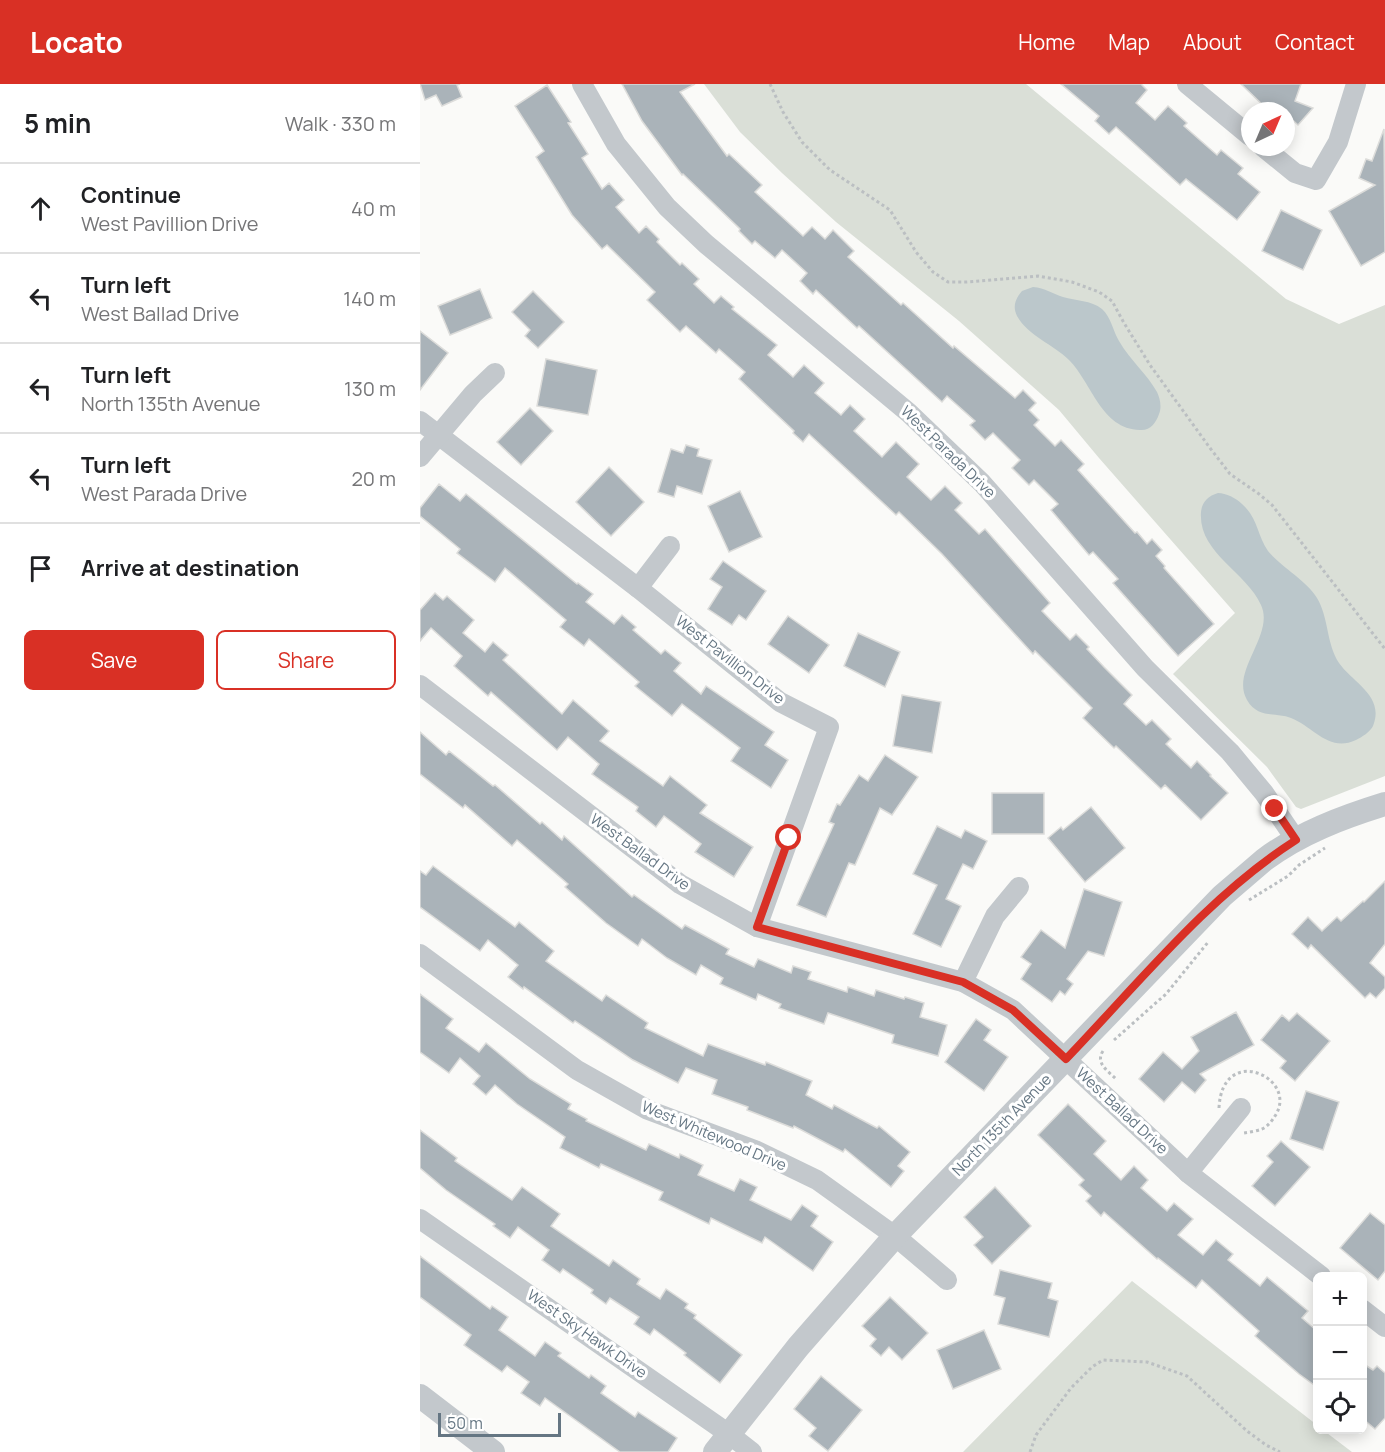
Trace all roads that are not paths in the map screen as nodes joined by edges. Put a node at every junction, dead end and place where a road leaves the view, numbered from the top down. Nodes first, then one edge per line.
1 (582, 84) edge
2 (1187, 84) edge
3 (1356, 84) edge
4 (1241, 129) edge
5 (1274, 156) edge
6 (495, 373) dead end
7 (420, 421) edge
8 (438, 434) junction
9 (420, 457) edge
10 (670, 546) dead end
11 (638, 588) junction
12 (420, 685) edge
13 (1385, 804) edge
14 (1296, 840) junction
15 (1020, 887) dead end
16 (757, 927) junction
17 (420, 954) edge
18 (963, 982) junction
19 (1066, 1059) junction
20 (1241, 1107) dead end
21 (1188, 1173) junction
22 (420, 1219) edge
23 (895, 1236) junction
24 (1316, 1272) edge
25 (947, 1280) dead end
26 (1367, 1313) edge
27 (1385, 1327) edge
28 (420, 1396) edge
29 (722, 1443) edge
30 (493, 1452) edge
31 (752, 1452) edge

1 - 14 street, West Parada Drive
2 - 4 street
3 - 5 street
6 - 8 street
7 - 8 street, West Pavillion Drive
8 - 9 street
8 - 11 street, West Pavillion Drive
10 - 11 street
11 - 16 street, West Pavillion Drive
12 - 16 street, West Ballad Drive
13 - 14 street, North 135th Avenue
14 - 19 street, North 135th Avenue
15 - 18 street
16 - 18 street, West Ballad Drive
17 - 23 street, West Whitewood Drive
18 - 19 street, West Ballad Drive
19 - 21 street, West Ballad Drive
19 - 23 street, North 135th Avenue
20 - 21 street
21 - 24 street, West Ballad Drive
22 - 29 street, West Sky Hawk Drive
23 - 25 street, West Whitewood Drive
23 - 29 street, North 135th Avenue
26 - 27 street
28 - 30 street
29 - 31 street, West Sky Hawk Drive

